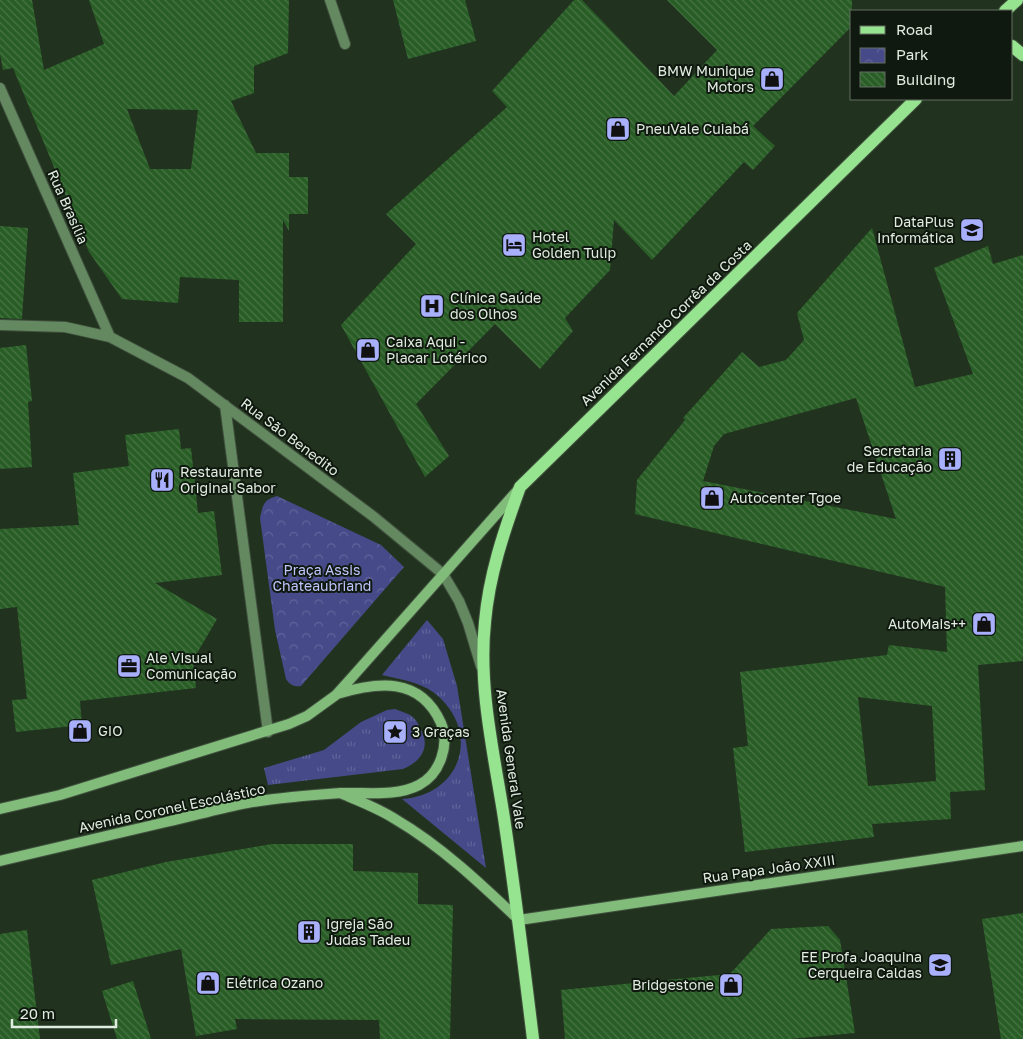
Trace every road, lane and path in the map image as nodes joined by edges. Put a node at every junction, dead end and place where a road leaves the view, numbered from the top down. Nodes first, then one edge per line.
1 (330, 0) edge
2 (1017, 0) edge
3 (1006, 10) edge
4 (345, 44) dead end
5 (1013, 47) edge
6 (1023, 55) edge
7 (0, 88) edge
8 (915, 100) edge
9 (0, 325) edge
10 (110, 337) junction
11 (225, 405) junction
12 (520, 487) junction
13 (443, 574) junction
14 (484, 676) junction
15 (336, 695) junction
16 (268, 732) junction
17 (340, 793) junction
18 (0, 810) edge
19 (1023, 846) edge
20 (0, 861) edge
21 (519, 920) junction
22 (532, 1039) edge

1 - 4 street
2 - 3 main road
5 - 6 main road
7 - 10 street, Rua Brasília
8 - 12 main road, Avenida Fernando Corrêa da Costa
9 - 10 street, Rua São Benedito
10 - 11 street, Rua São Benedito
11 - 13 street, Rua São Benedito
11 - 16 street
12 - 13 main road, Avenida Fernando Corrêa da Costa
12 - 14 main road, Avenida General Vale
13 - 14 street, Rua São Benedito
13 - 15 main road
14 - 21 main road, Avenida General Vale
15 - 16 main road
15 - 17 main road
16 - 18 main road
17 - 20 main road, Avenida Coronel Escolástico
17 - 21 main road, Avenida Coronel Escolástico
19 - 21 main road, Rua Papa João XXIII
21 - 22 main road, Avenida General Vale

